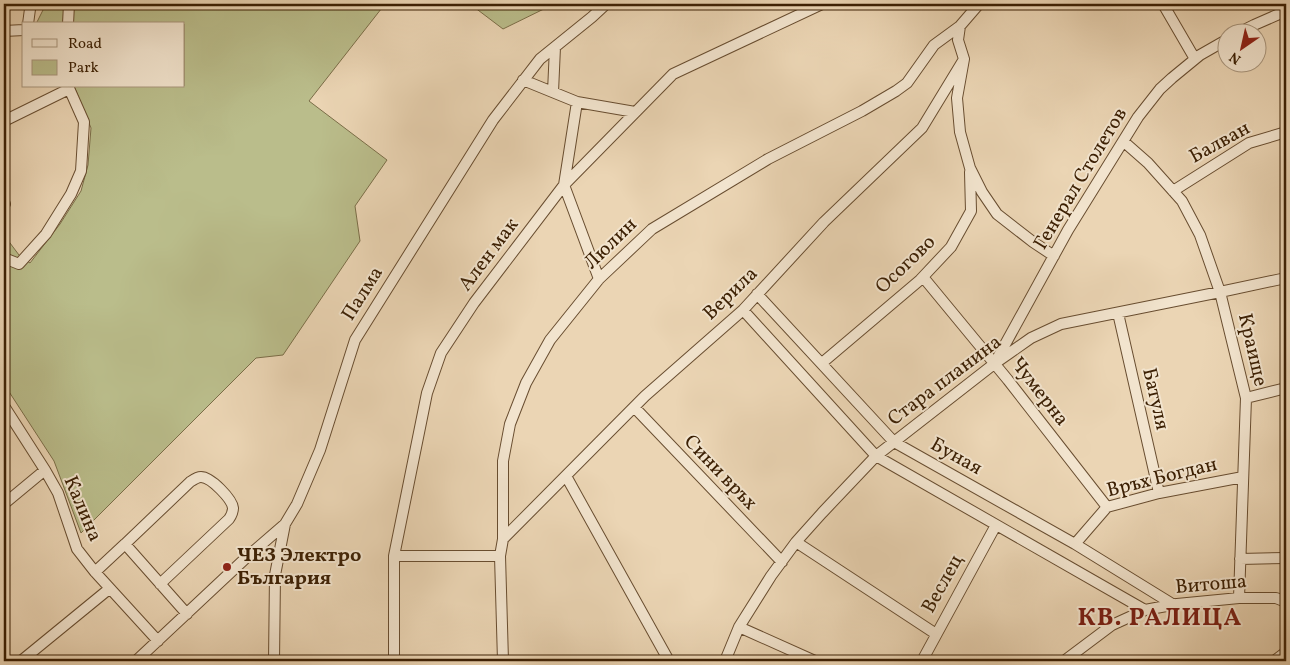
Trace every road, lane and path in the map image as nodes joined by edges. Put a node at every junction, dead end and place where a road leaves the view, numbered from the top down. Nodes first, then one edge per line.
1 (32, 4) edge
2 (69, 4) edge
3 (606, 4) edge
4 (822, 4) edge
5 (979, 4) edge
6 (1163, 4) edge
7 (1286, 11) edge
8 (28, 22) edge
9 (68, 22) edge
10 (1261, 22) edge
11 (960, 26) junction
12 (22, 30) edge
13 (4, 31) edge
14 (1218, 44) edge
15 (554, 47) junction
16 (964, 59) junction
17 (1195, 59) junction
18 (523, 80) junction
19 (68, 88) edge
20 (553, 92) junction
21 (577, 102) junction
22 (636, 112) junction
23 (4, 121) edge
24 (1286, 132) edge
25 (1124, 141) junction
26 (970, 168) junction
27 (564, 185) junction
28 (1173, 191) junction
29 (1054, 256) junction
30 (4, 258) edge
31 (923, 277) junction
32 (1286, 278) edge
33 (599, 279) junction
34 (1220, 292) junction
35 (757, 294) junction
36 (743, 310) junction
37 (1118, 313) junction
38 (822, 363) junction
39 (994, 364) junction
40 (1286, 388) edge
41 (1246, 398) junction
42 (4, 406) edge
43 (634, 407) junction
44 (894, 442) junction
45 (876, 456) junction
46 (45, 470) junction
47 (566, 476) junction
48 (1243, 477) junction
49 (1159, 493) junction
50 (4, 504) edge
51 (1107, 506) junction
52 (285, 524) junction
53 (996, 525) junction
54 (503, 539) junction
55 (796, 542) junction
56 (125, 544) junction
57 (1075, 544) junction
58 (394, 556) junction
59 (500, 556) junction
60 (1286, 558) edge
61 (1240, 559) junction
62 (782, 562) junction
63 (94, 572) junction
64 (160, 584) junction
65 (109, 589) junction
66 (1239, 598) junction
67 (1286, 602) edge
68 (1174, 605) junction
69 (1145, 610) junction
70 (186, 614) junction
71 (739, 627) junction
72 (936, 634) junction
73 (158, 641) junction
74 (1286, 652) edge
75 (21, 661) edge
76 (136, 661) edge
77 (274, 661) edge
78 (394, 661) edge
79 (503, 661) edge
80 (669, 661) edge
81 (725, 661) edge
82 (815, 661) edge
83 (922, 661) edge
84 (1064, 661) edge
85 (1274, 661) edge

1 - 8 street
2 - 9 street
3 - 15 street, Палма
4 - 22 street, Ален мак
5 - 11 street, Люлин
6 - 17 street
7 - 10 street
11 - 16 street
11 - 33 street, Люлин
12 - 13 street
14 - 17 street, Генерал Столетов
15 - 18 street, Палма
15 - 20 street
16 - 26 street
16 - 35 street, Верила
17 - 25 street, Генерал Столетов
18 - 20 street
18 - 52 street, Палма
19 - 23 street
19 - 30 street
20 - 21 street
21 - 22 street
21 - 27 street
22 - 27 street, Ален мак
24 - 28 street, Балван
25 - 28 street, Краище
25 - 29 street, Генерал Столетов
26 - 29 street
26 - 31 street, Осогово
27 - 33 street
27 - 58 street, Ален мак
28 - 34 street, Краище
29 - 39 street, Генерал Столетов
31 - 38 street, Осогово
31 - 39 street, Чумерна
32 - 34 street, Стара планина
33 - 54 street, Люлин
34 - 37 street, Стара планина
34 - 41 street, Краище
35 - 36 street, Верила
35 - 38 street, Буная
36 - 43 street, Верила
36 - 45 street, Буная
37 - 39 street, Стара планина
37 - 49 street, Батуля
38 - 44 street, Буная
39 - 44 street, Стара планина
39 - 51 street, Чумерна
40 - 41 street
41 - 48 street, Краище
42 - 46 street, Калина
43 - 47 street, Верила
43 - 62 street, Сини връх
44 - 45 street, Стара планина
44 - 57 street, Буная
45 - 53 street, Буная
45 - 55 street, Стара планина
46 - 50 street
46 - 63 street, Калина
47 - 54 street, Верила
47 - 80 street
48 - 49 street, Връх Богдан
48 - 61 street, Краище
49 - 51 street, Връх Богдан
51 - 57 street, Връх Богдан
52 - 70 street
52 - 77 street, Палма
53 - 69 street, Буная
53 - 72 street, Веслец
54 - 59 street, Люлин
55 - 62 street, Стара планина
55 - 72 street
56 - 63 street
56 - 64 street
56 - 64 street
57 - 68 street, Буная
58 - 59 street
58 - 78 street, Ален мак
59 - 79 street, Люлин
60 - 61 street
61 - 66 street, Краище
62 - 71 street, Стара планина
63 - 65 street, Калина
64 - 70 street
65 - 73 street, Калина
65 - 75 street
66 - 67 street, Витоша
66 - 68 street, Витоша
68 - 69 street, Витоша
69 - 84 street, Витоша
70 - 73 street
71 - 81 street, Стара планина
71 - 82 street
72 - 83 street, Веслец
73 - 76 street
74 - 85 street

